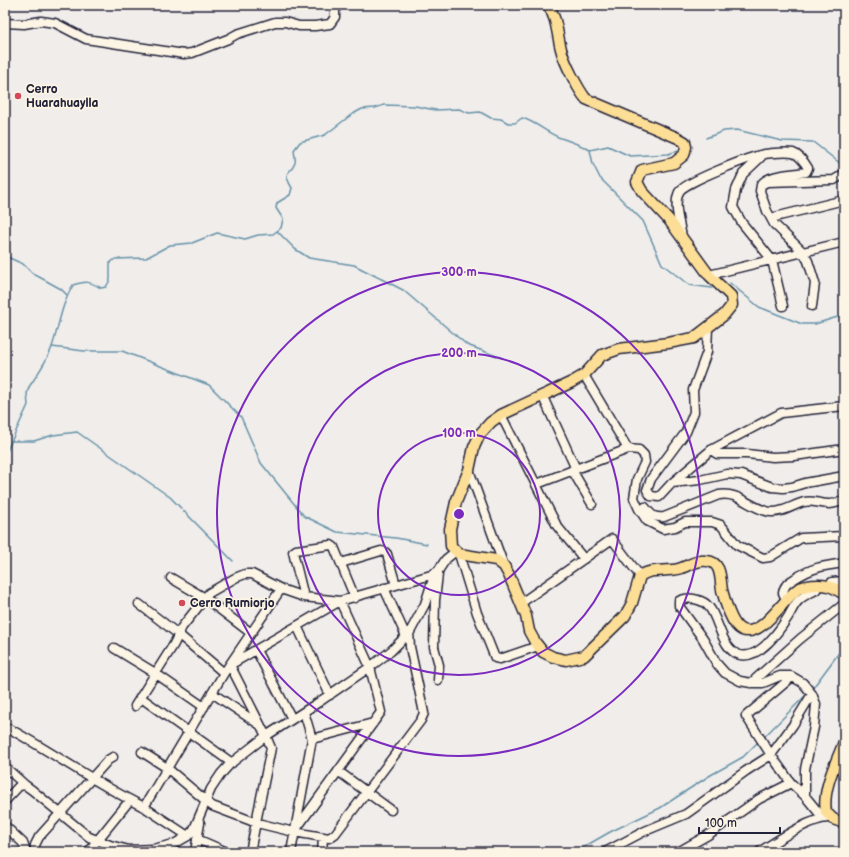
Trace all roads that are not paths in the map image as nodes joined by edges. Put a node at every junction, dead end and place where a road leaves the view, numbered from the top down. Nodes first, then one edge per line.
1 (335, 5) edge
2 (548, 5) edge
3 (5, 23) edge
4 (765, 154) junction
5 (844, 174) edge
6 (761, 185) junction
7 (844, 200) edge
8 (770, 218) junction
9 (682, 238) junction
10 (844, 242) edge
11 (803, 252) junction
12 (772, 260) junction
13 (709, 275) junction
14 (783, 306) dead end
15 (812, 306) dead end
16 (708, 327) junction
17 (584, 375) junction
18 (542, 395) junction
19 (844, 406) edge
20 (500, 415) junction
21 (628, 449) junction
22 (844, 449) edge
23 (711, 450) junction
24 (574, 469) junction
25 (469, 470) junction
26 (844, 476) edge
27 (672, 483) junction
28 (537, 484) junction
29 (651, 496) junction
30 (844, 501) edge
31 (592, 504) dead end
32 (642, 508) junction
33 (844, 536) edge
34 (457, 552) junction
35 (584, 559) junction
36 (341, 563) junction
37 (844, 564) edge
38 (504, 566) junction
39 (439, 571) junction
40 (640, 576) junction
41 (171, 578) dead end
42 (844, 581) edge
43 (396, 584) junction
44 (818, 586) junction
45 (828, 586) junction
46 (384, 588) junction
47 (281, 589) junction
48 (844, 594) edge
49 (304, 597) junction
50 (205, 598) junction
51 (355, 598) junction
52 (786, 599) junction
53 (340, 602) junction
54 (521, 603) junction
55 (139, 604) dead end
56 (844, 604) edge
57 (297, 626) junction
58 (251, 633) junction
59 (178, 634) junction
60 (408, 634) junction
61 (538, 646) junction
62 (114, 648) dead end
63 (256, 650) junction
64 (230, 665) junction
65 (370, 667) junction
66 (224, 673) junction
67 (155, 674) junction
68 (792, 677) junction
69 (438, 680) dead end
70 (751, 683) junction
71 (212, 693) junction
72 (812, 694) junction
73 (330, 695) junction
74 (140, 697) junction
75 (134, 706) dead end
76 (204, 707) junction
77 (304, 712) junction
78 (292, 720) junction
79 (373, 723) junction
80 (261, 726) junction
81 (5, 730) edge
82 (188, 733) junction
83 (266, 736) junction
84 (312, 739) junction
85 (844, 742) edge
86 (142, 752) dead end
87 (771, 755) junction
88 (113, 757) dead end
89 (232, 763) junction
90 (5, 767) edge
91 (167, 768) junction
92 (338, 771) junction
93 (91, 779) junction
94 (791, 783) junction
95 (25, 785) junction
96 (367, 792) junction
97 (805, 796) junction
98 (130, 800) junction
99 (206, 800) junction
100 (5, 801) edge
101 (144, 807) junction
102 (391, 810) dead end
103 (61, 813) junction
104 (201, 813) junction
105 (827, 818) junction
106 (257, 823) junction
107 (844, 823) edge
108 (5, 826) edge
109 (294, 832) junction
110 (188, 836) junction
111 (323, 838) junction
112 (197, 839) junction
113 (97, 841) junction
114 (26, 852) edge
115 (35, 852) edge
116 (88, 852) edge
117 (195, 852) edge
118 (227, 852) edge
119 (250, 852) edge
120 (291, 852) edge
121 (322, 852) edge
122 (605, 852) edge
123 (678, 852) edge
124 (760, 852) edge

1 - 3 street
2 - 9 main road
4 - 6 street
4 - 9 street
4 - 12 street
5 - 6 street
6 - 8 street
7 - 8 street
8 - 11 street
9 - 13 main road
10 - 11 street
11 - 12 street
11 - 15 street
12 - 13 street
12 - 14 street
13 - 16 main road
16 - 17 main road
16 - 29 street
17 - 18 main road
17 - 21 street
18 - 20 main road
18 - 24 street
19 - 23 street
20 - 25 main road
20 - 28 street
21 - 24 street
21 - 32 street
22 - 23 street
23 - 27 street
24 - 28 street
24 - 31 street
25 - 34 main road
25 - 38 street
26 - 27 street
27 - 29 street
28 - 35 street
29 - 32 street
30 - 32 street
32 - 33 street
34 - 38 main road
34 - 39 street
34 - 61 street
35 - 40 street
35 - 54 street
36 - 43 street
36 - 49 street
36 - 51 street
37 - 52 street
38 - 54 main road
39 - 43 street
39 - 60 street
39 - 69 street
40 - 52 main road
40 - 61 main road
41 - 50 street
42 - 45 street
43 - 46 street
44 - 45 main road
44 - 52 main road
44 - 70 street
45 - 48 main road
46 - 51 street
46 - 60 street
47 - 49 street
47 - 50 street
47 - 58 street
49 - 53 street
50 - 58 street
50 - 59 street
51 - 53 street
53 - 57 street
53 - 65 street
54 - 61 main road
55 - 59 street
56 - 70 street
57 - 63 street
57 - 73 street
58 - 64 street
59 - 66 street
59 - 67 street
60 - 65 street
60 - 96 street
62 - 67 street
63 - 64 street
63 - 78 street
64 - 66 street
64 - 80 street
65 - 73 street
65 - 79 street
66 - 71 street
67 - 74 street
67 - 76 street
68 - 70 street
68 - 72 street
68 - 87 street
71 - 76 street
71 - 80 street
72 - 87 street
72 - 97 street
73 - 77 street
74 - 75 street
74 - 82 street
76 - 82 street
77 - 78 street
77 - 84 street
78 - 83 street
79 - 84 street
79 - 92 street
80 - 83 street
81 - 93 street
82 - 89 street
82 - 91 street
83 - 89 street
83 - 106 street
84 - 109 street
85 - 105 main road
86 - 91 street
87 - 94 street
87 - 122 street
88 - 93 street
89 - 99 street
90 - 95 street
91 - 99 street
91 - 101 street
92 - 96 street
92 - 109 street
93 - 98 street
93 - 103 street
94 - 97 street
94 - 123 street
95 - 100 street
95 - 103 street
96 - 102 street
96 - 111 street
97 - 105 street
98 - 101 street
98 - 113 street
99 - 104 street
99 - 106 street
101 - 110 street
103 - 113 street
103 - 115 street
104 - 110 street
104 - 112 street
105 - 107 main road
105 - 124 street
106 - 109 street
106 - 119 street
108 - 114 street
109 - 111 street
109 - 120 street
110 - 113 street
111 - 121 street
112 - 117 street
112 - 118 street
113 - 116 street

